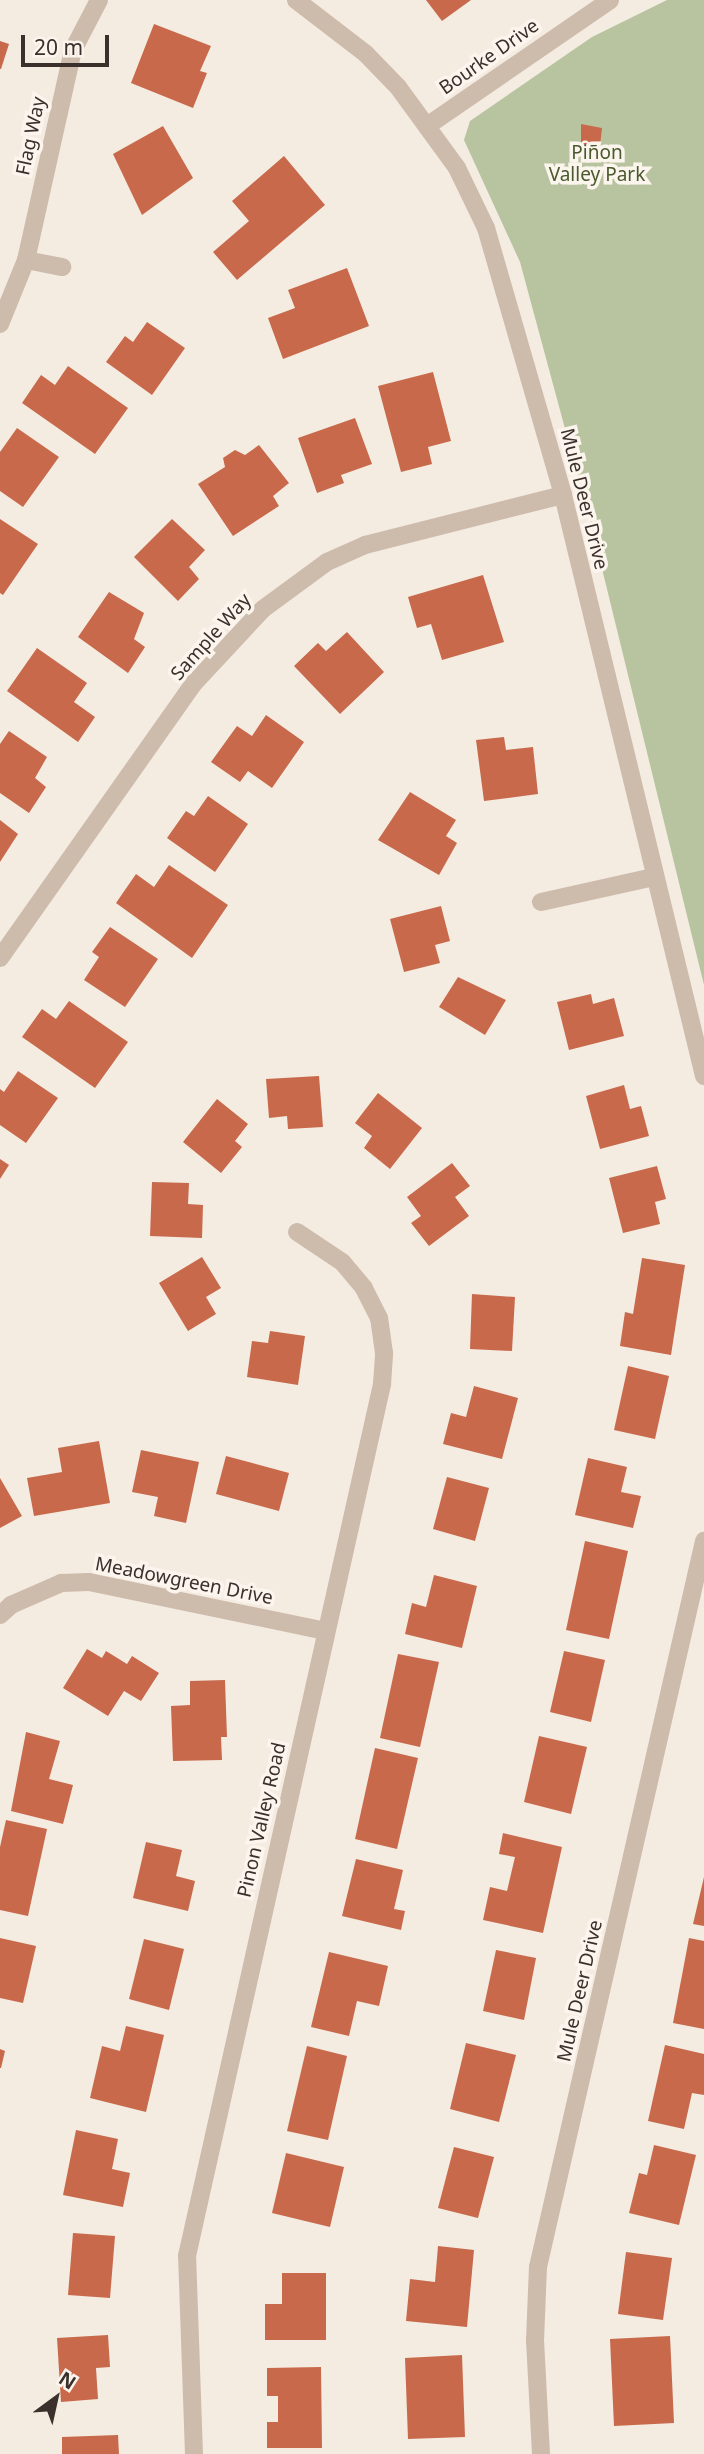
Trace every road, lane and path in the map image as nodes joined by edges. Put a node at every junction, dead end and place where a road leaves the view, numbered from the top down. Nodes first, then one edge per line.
1 (99, 0) edge
2 (296, 0) edge
3 (610, 0) edge
4 (427, 126) junction
5 (26, 260) junction
6 (62, 267) dead end
7 (0, 324) edge
8 (563, 495) junction
9 (654, 877) junction
10 (541, 902) dead end
11 (0, 958) edge
12 (704, 1076) edge
13 (297, 1232) dead end
14 (704, 1541) edge
15 (0, 1615) edge
16 (325, 1631) junction
17 (194, 2454) edge
18 (541, 2454) edge

1 - 5 street, Flag Way
2 - 4 street, Mule Deer Drive
3 - 4 street, Bourke Drive
4 - 8 street, Mule Deer Drive
5 - 6 street
5 - 7 street, Flag Way
8 - 9 street, Mule Deer Drive
8 - 11 street, Sample Way
9 - 10 street
9 - 12 street, Mule Deer Drive
13 - 16 street, Pinon Valley Road
14 - 18 street, Mule Deer Drive
15 - 16 street, Meadowgreen Drive
16 - 17 street, Pinon Valley Road

